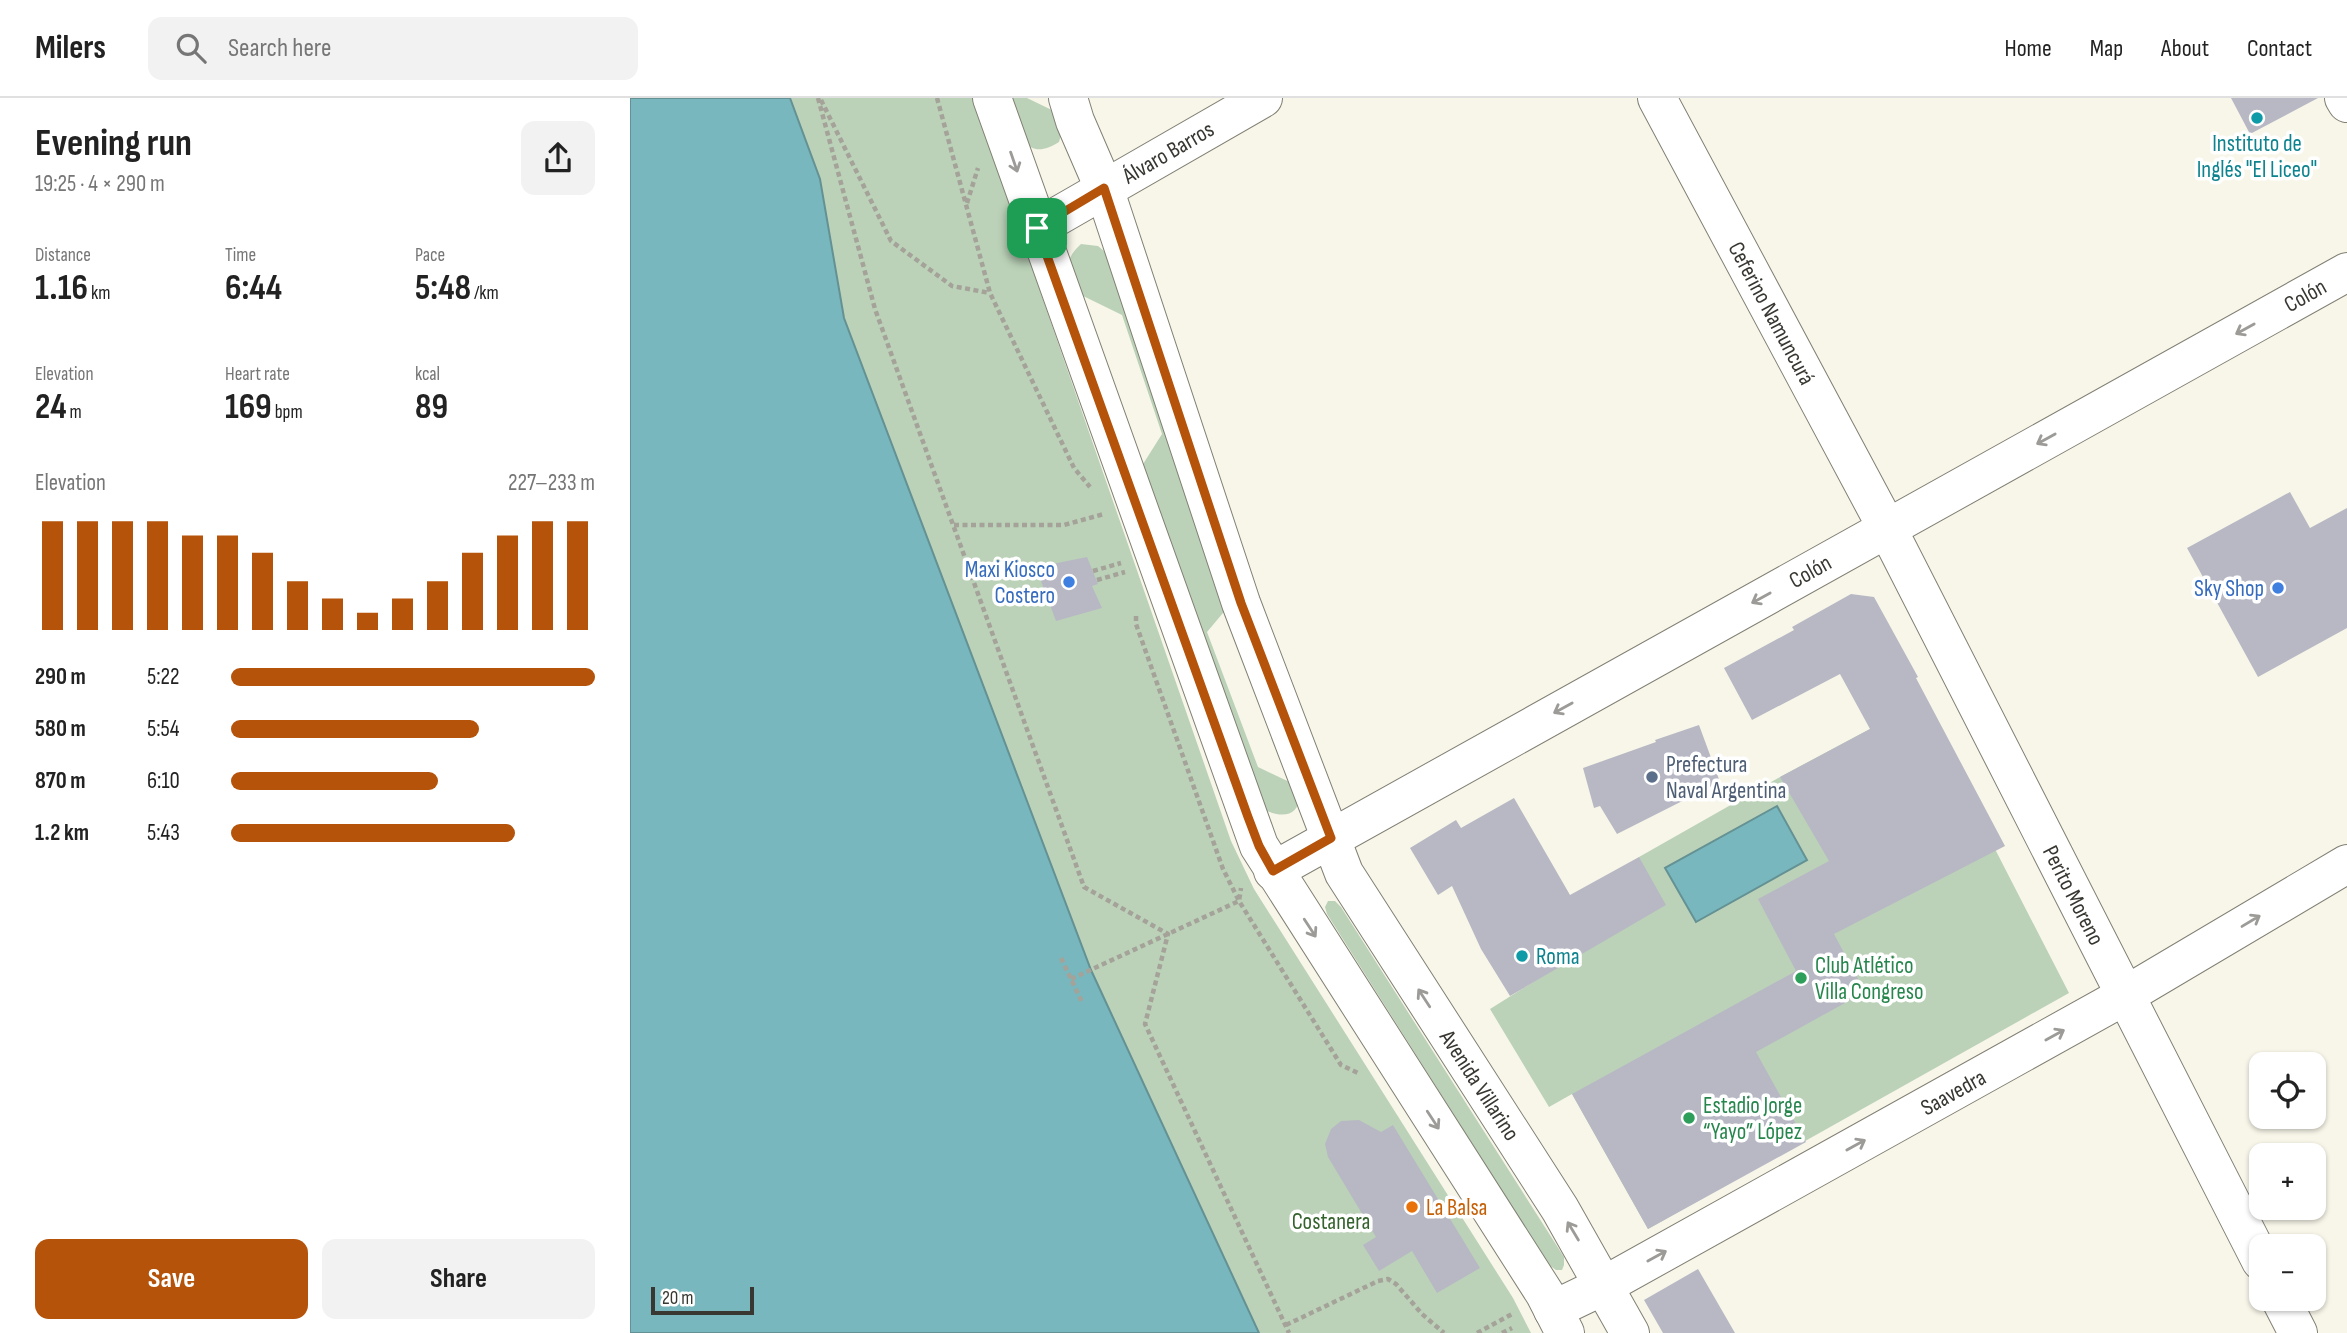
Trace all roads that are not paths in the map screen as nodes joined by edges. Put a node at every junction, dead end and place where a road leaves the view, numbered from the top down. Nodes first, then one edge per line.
1 (992, 98) edge
2 (1068, 98) edge
3 (1263, 98) edge
4 (1657, 98) edge
5 (2344, 98) edge
6 (2347, 103) edge
7 (1104, 188) junction
8 (1037, 228) junction
9 (2347, 272) edge
10 (1887, 528) junction
11 (1331, 838) junction
12 (2347, 863) edge
13 (1273, 871) junction
14 (2126, 995) junction
15 (2249, 1237) edge
16 (1605, 1285) junction
17 (2287, 1311) edge
18 (1559, 1321) edge
19 (1630, 1333) edge
20 (2298, 1333) edge

1 -> 8 street
2 - 7 street, Avenida Villarino
3 - 7 street, Álvaro Barros
4 - 10 street, Ceferino Namuncurá
5 - 6 street
7 - 8 street, Álvaro Barros
7 - 11 street, Avenida Villarino
8 - 13 street
9 -> 10 street, Colón
10 -> 11 street, Colón
10 - 14 street, Perito Moreno
11 - 13 street, Colón
16 -> 11 street, Avenida Villarino
14 -> 12 street, Saavedra
13 -> 18 street
14 - 15 street, Perito Moreno
16 -> 14 street, Saavedra
16 - 18 street, Saavedra
16 - 19 street, Avenida Villarino
17 - 20 street

